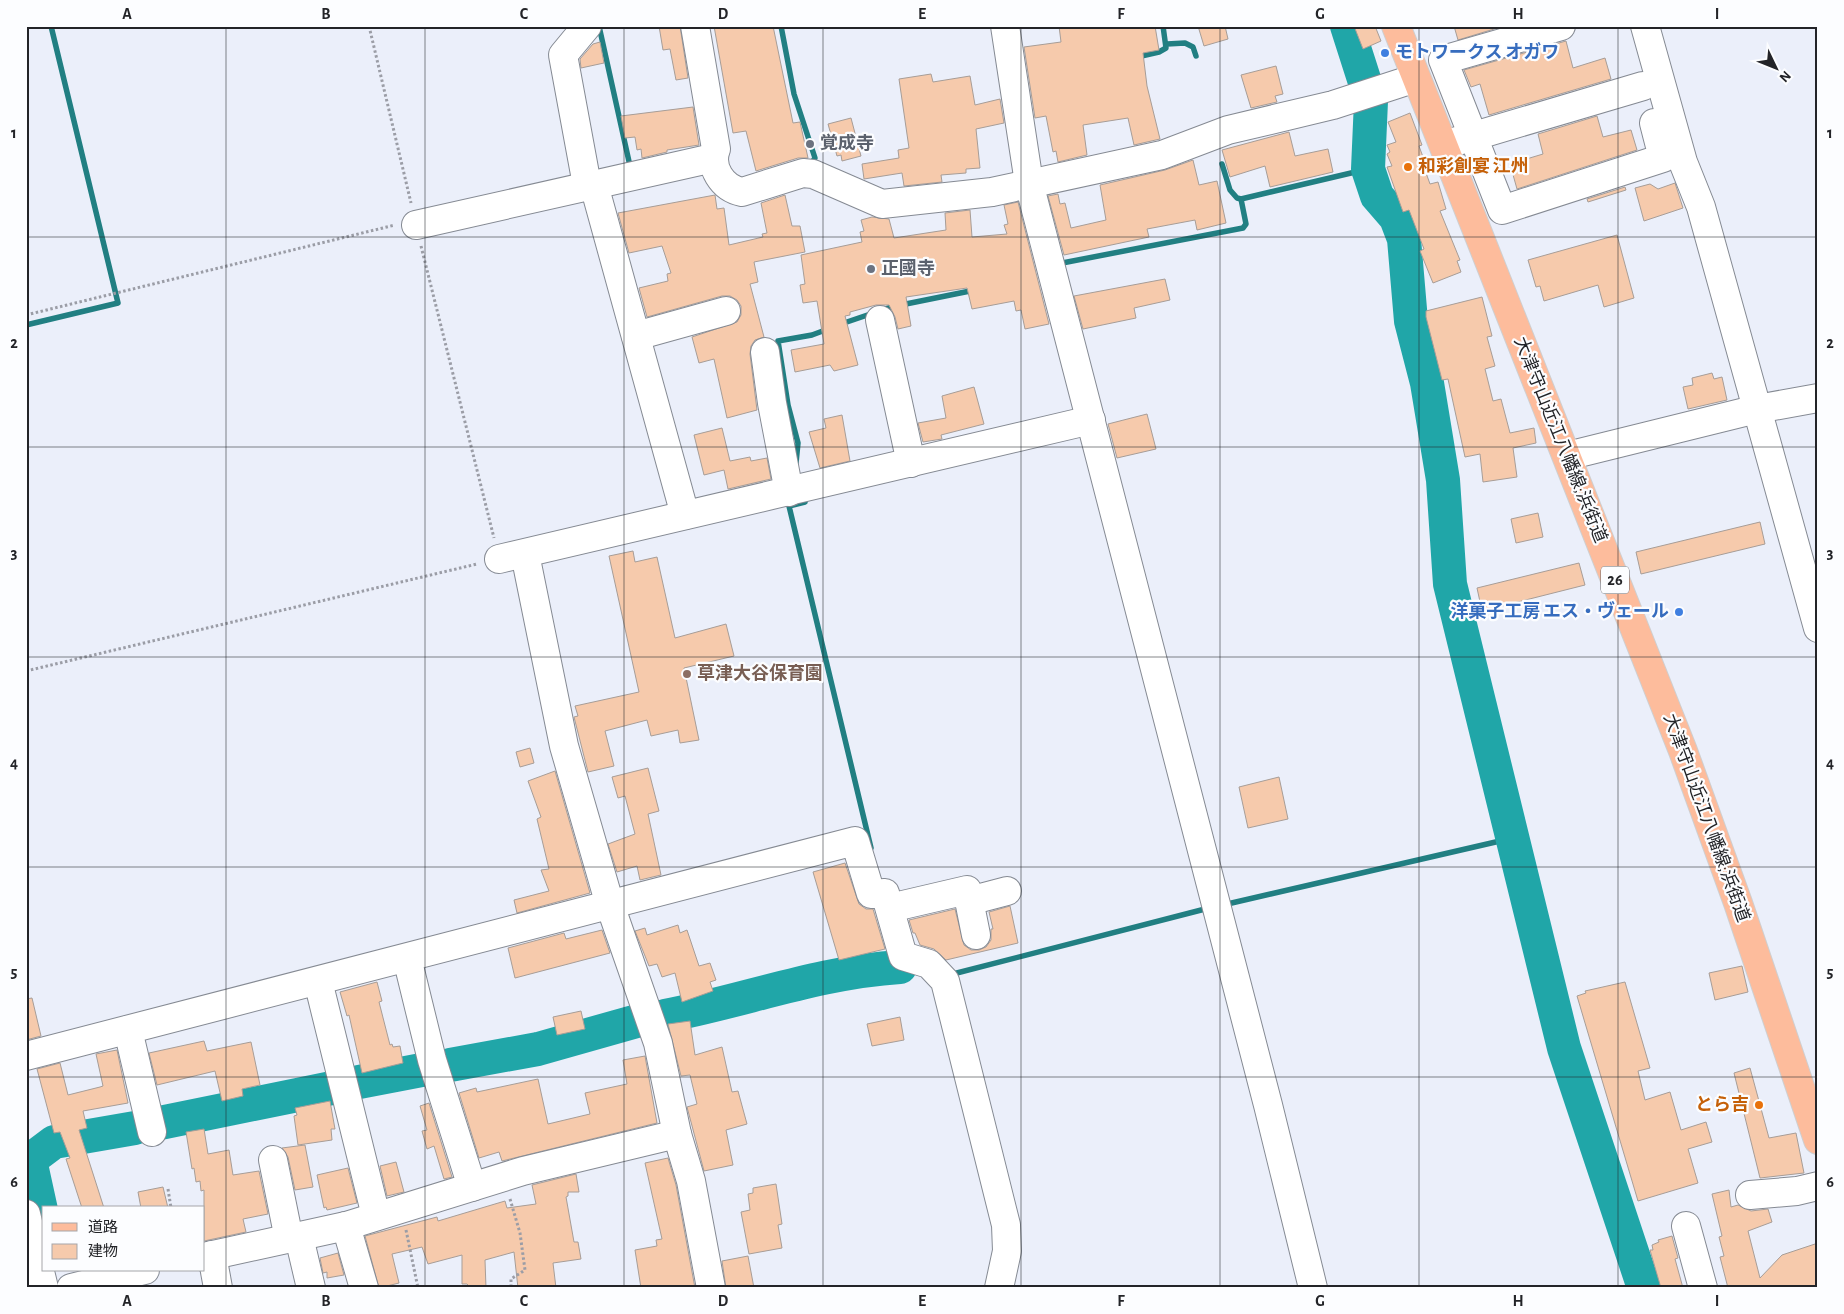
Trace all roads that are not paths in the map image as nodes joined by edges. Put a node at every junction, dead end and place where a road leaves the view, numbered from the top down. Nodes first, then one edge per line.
1 (587, 26) edge
2 (695, 26) edge
3 (1005, 26) edge
4 (1396, 26) edge
5 (1561, 26) edge
6 (1628, 26) edge
7 (1644, 26) edge
8 (1416, 78) junction
9 (1643, 86) junction
10 (1472, 137) junction
11 (1443, 145) junction
12 (713, 158) junction
13 (1029, 183) junction
14 (591, 185) junction
15 (415, 223) road end
16 (726, 311) dead end
17 (880, 320) dead end
18 (636, 336) junction
19 (765, 352) dead end
20 (1818, 398) edge
21 (1757, 409) junction
22 (1090, 420) junction
23 (1567, 456) junction
24 (911, 462) junction
25 (788, 492) junction
26 (685, 515) junction
27 (525, 554) junction
28 (499, 559) road end
29 (1818, 628) edge
30 (1008, 891) dead end
31 (969, 901) junction
32 (610, 905) junction
33 (890, 908) junction
34 (976, 935) dead end
35 (407, 958) junction
36 (318, 981) junction
37 (128, 1030) junction
38 (26, 1056) edge
39 (152, 1132) dead end
40 (676, 1134) junction
41 (1818, 1140) edge
42 (273, 1160) dead end
43 (1818, 1186) edge
44 (472, 1187) junction
45 (1750, 1195) dead end
46 (386, 1213) junction
47 (26, 1214) edge
48 (346, 1226) junction
49 (1686, 1226) dead end
50 (294, 1238) junction
51 (208, 1256) edge
52 (137, 1272) edge
53 (37, 1280) edge
54 (71, 1288) edge
55 (218, 1288) edge
56 (311, 1288) edge
57 (364, 1288) edge
58 (711, 1288) edge
59 (999, 1288) edge
60 (1313, 1288) edge
61 (1704, 1288) edge

1 - 14 street
2 - 12 street
3 - 13 street
4 - 8 main road, 大津守山近江八幡線;浜街道 / 26
5 - 10 street
6 - 9 street
7 - 21 street
8 - 11 main road, 大津守山近江八幡線;浜街道 / 26
8 - 13 street
9 - 10 street
9 - 10 street
10 - 11 street
11 - 23 main road, 大津守山近江八幡線;浜街道 / 26
12 - 13 street
12 - 14 street
13 - 22 street
14 - 15 street
14 - 18 street
16 - 18 street
17 - 24 street
18 - 26 street
19 - 25 street
20 - 21 street
21 - 23 street
21 - 29 street
22 - 24 street
22 - 60 street
23 - 41 main road, 大津守山近江八幡線;浜街道 / 26
24 - 25 street
25 - 26 street
26 - 27 street
27 - 28 street
27 - 32 street
30 - 31 street
31 - 33 street
31 - 34 street
32 - 33 street
32 - 35 street
32 - 40 street
33 - 59 street
35 - 36 street
35 - 44 street
36 - 37 street
36 - 46 street
37 - 38 street
37 - 39 street
40 - 44 street
40 - 58 street
42 - 50 street
43 - 45 street
44 - 46 street
46 - 48 street
47 - 53 street
48 - 50 street
48 - 57 street
49 - 61 street
50 - 51 street
50 - 56 street
51 - 55 street
52 - 54 street

